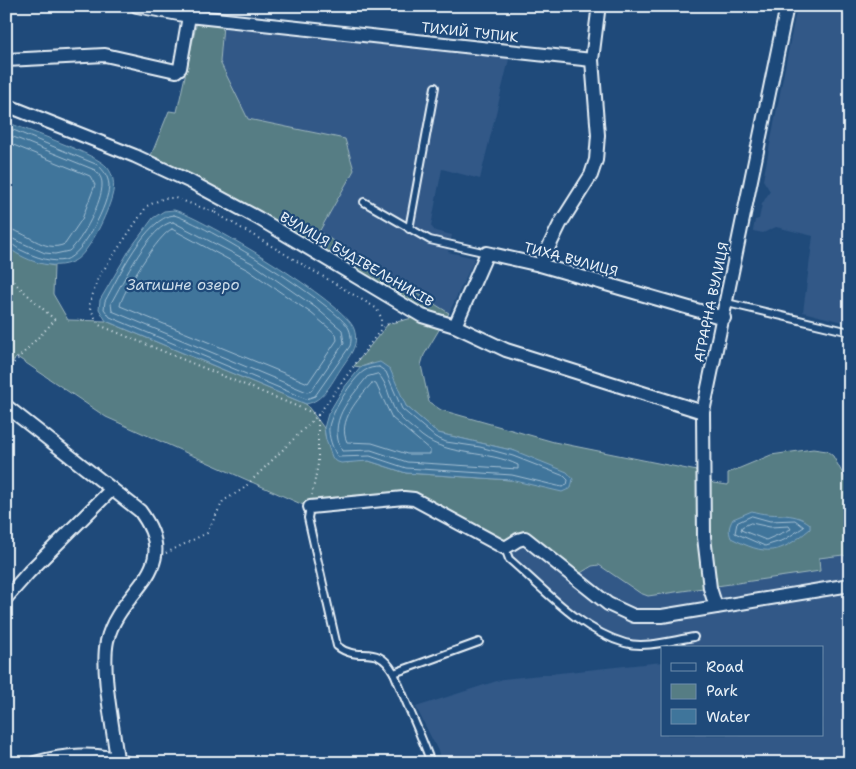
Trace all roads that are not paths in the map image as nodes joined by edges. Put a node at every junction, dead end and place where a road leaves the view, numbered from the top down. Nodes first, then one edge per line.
1 (137, 6) edge
2 (787, 6) edge
3 (598, 12) dead end
4 (189, 16) junction
5 (6, 60) edge
6 (592, 60) junction
7 (435, 87) dead end
8 (6, 105) edge
9 (364, 202) dead end
10 (409, 229) junction
11 (487, 253) junction
12 (540, 265) junction
13 (727, 303) junction
14 (724, 318) junction
15 (456, 326) junction
16 (850, 332) edge
17 (6, 406) edge
18 (703, 412) junction
19 (112, 489) junction
20 (310, 507) joint
21 (505, 548) junction
22 (850, 585) edge
23 (6, 598) edge
24 (716, 607) junction
25 (694, 637) dead end
26 (479, 642) dead end
27 (394, 673) junction
28 (121, 761) edge
29 (34, 763) edge
30 (431, 763) edge

1 - 4 street, ТИХИЙ ТУПИК
2 - 13 street, АГРАРНА ВУЛИЦЯ
3 - 6 street
4 - 5 street
4 - 6 street, ТИХИЙ ТУПИК
6 - 12 street
7 - 10 lane
8 - 15 street, ВУЛИЦЯ БУДІВЕЛЬНИКІВ
9 - 10 lane
10 - 11 lane
11 - 12 street, ТИХА ВУЛИЦЯ
11 - 15 street
12 - 14 street, ТИХА ВУЛИЦЯ
13 - 14 street, АГРАРНА ВУЛИЦЯ
13 - 16 lane
14 - 18 street, АГРАРНА ВУЛИЦЯ
15 - 18 street, ВУЛИЦЯ БУДІВЕЛЬНИКІВ
17 - 19 street
18 - 24 street, АГРАРНА ВУЛИЦЯ
19 - 23 street
19 - 28 street
20 - 21 street
20 - 27 lane
21 - 24 street
21 - 25 lane
22 - 24 street
26 - 27 lane
27 - 30 lane
28 - 29 street

